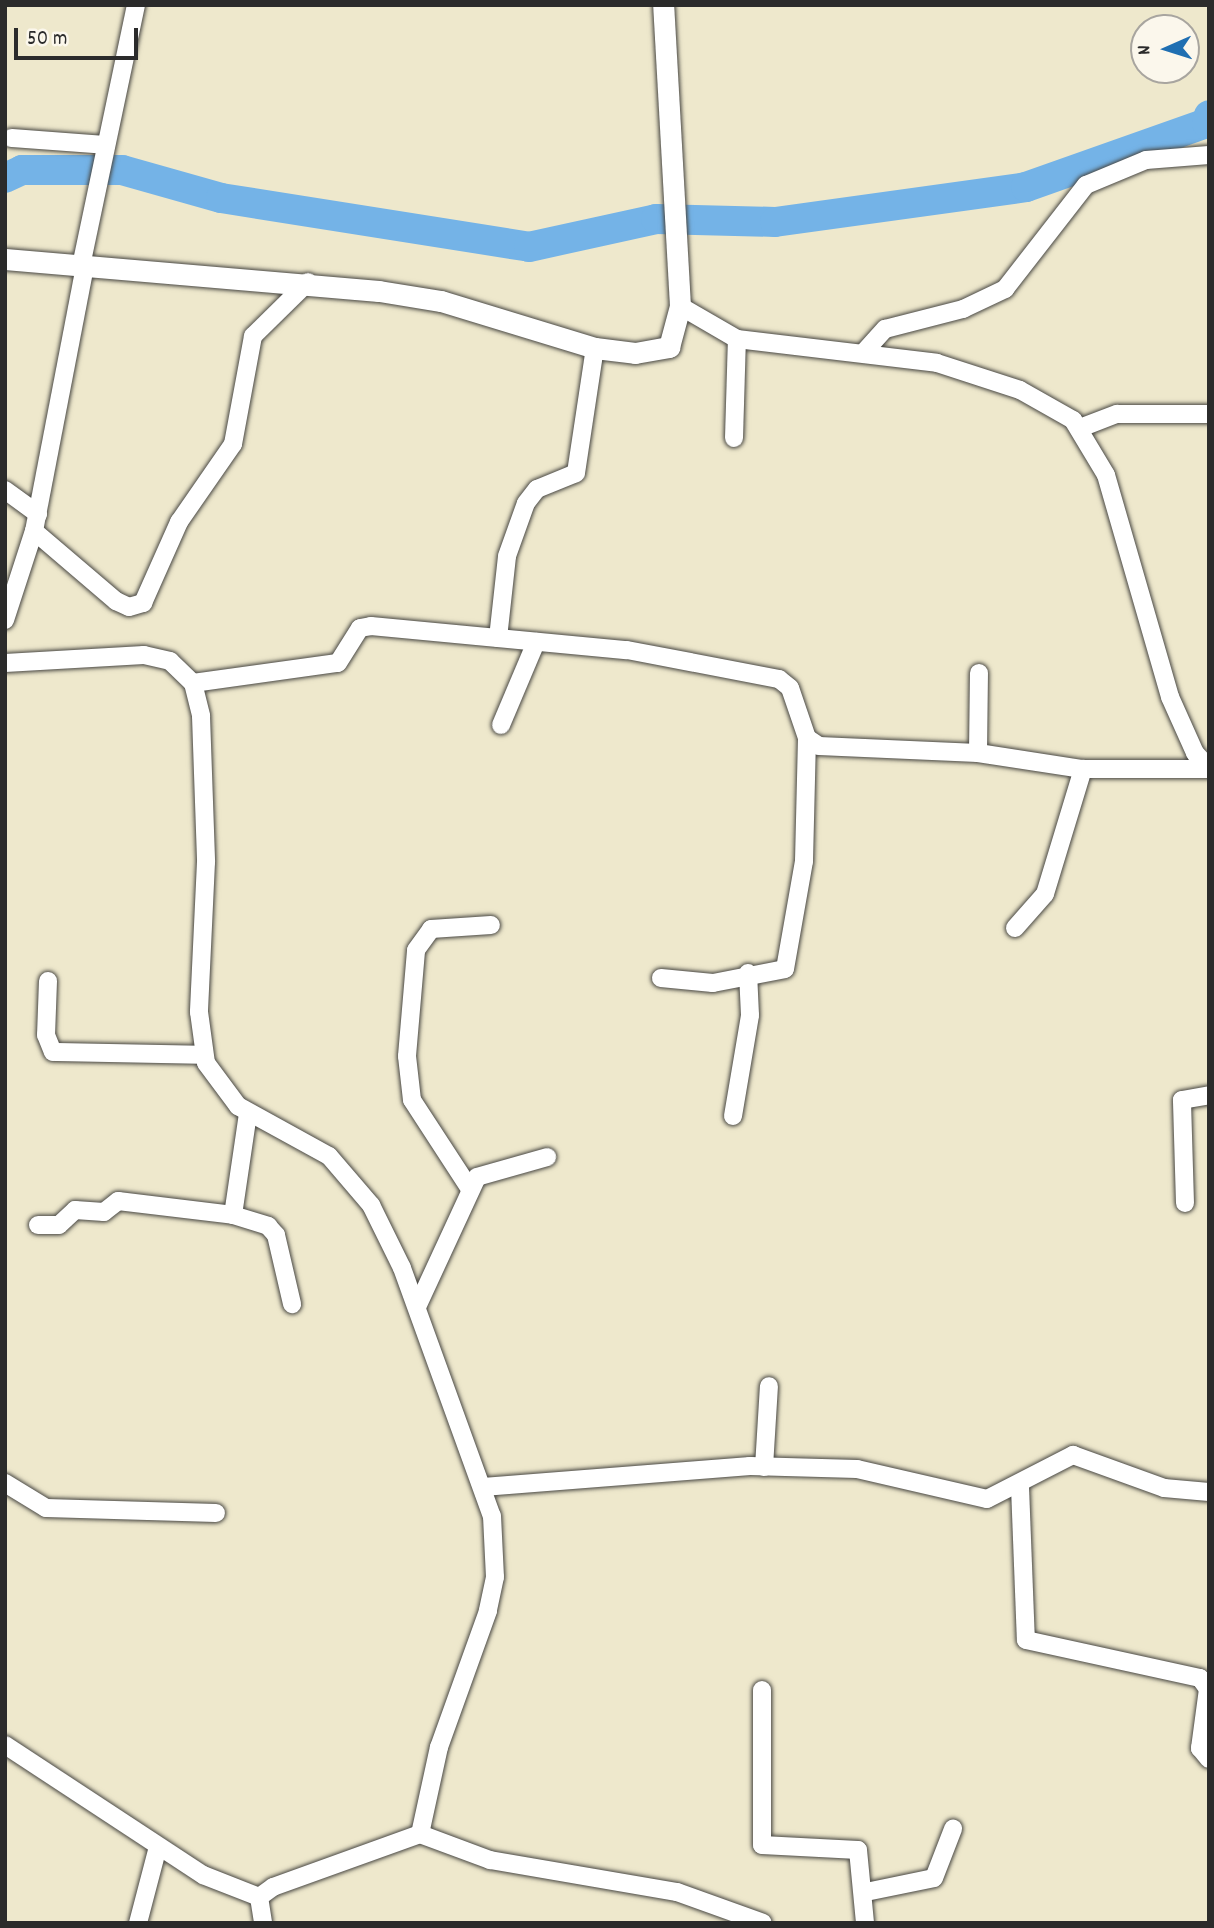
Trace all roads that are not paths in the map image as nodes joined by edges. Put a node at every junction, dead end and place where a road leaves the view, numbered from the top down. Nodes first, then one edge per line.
1 (136, 5) edge
2 (663, 5) edge
3 (11, 138) dead end
4 (105, 147) junction
5 (1209, 155) edge
6 (5, 259) edge
7 (83, 266) junction
8 (308, 282) junction
9 (680, 306) junction
10 (737, 339) junction
11 (595, 348) junction
12 (865, 351) junction
13 (1209, 414) edge
14 (1080, 428) junction
15 (734, 438) dead end
16 (5, 490) edge
17 (36, 522) junction
18 (5, 620) edge
19 (498, 638) junction
20 (536, 642) junction
21 (5, 663) edge
22 (979, 673) dead end
23 (193, 683) junction
24 (501, 724) dead end
25 (807, 738) junction
26 (978, 753) junction
27 (1209, 768) edge
28 (1083, 769) junction
29 (491, 925) dead end
30 (1015, 928) dead end
31 (748, 973) junction
32 (661, 978) dead end
33 (48, 981) dead end
34 (204, 1055) junction
35 (1209, 1095) edge
36 (248, 1114) junction
37 (733, 1116) dead end
38 (547, 1157) dead end
39 (470, 1189) junction
40 (1185, 1203) dead end
41 (233, 1215) junction
42 (38, 1225) dead end
43 (292, 1304) dead end
44 (417, 1307) junction
45 (769, 1386) dead end
46 (764, 1467) junction
47 (5, 1483) edge
48 (483, 1487) junction
49 (1020, 1487) junction
50 (1209, 1492) edge
51 (216, 1513) dead end
52 (762, 1690) dead end
53 (5, 1745) edge
54 (1209, 1759) edge
55 (953, 1829) dead end
56 (420, 1834) junction
57 (158, 1847) junction
58 (866, 1892) junction
59 (259, 1897) junction
60 (138, 1923) edge
61 (263, 1923) edge
62 (763, 1923) edge
63 (865, 1923) edge

1 - 4 street
2 - 9 main road
3 - 4 street
4 - 7 street
5 - 12 street
6 - 7 main road
7 - 8 main road
7 - 17 street
8 - 11 main road
8 - 17 street
9 - 10 street
9 - 11 main road
10 - 12 street
10 - 15 street
11 - 19 street
12 - 14 street
13 - 14 street
14 - 27 street
16 - 17 street
17 - 18 street
19 - 20 street
19 - 23 street
20 - 24 street
20 - 25 street
21 - 23 street
22 - 26 street
23 - 34 street
25 - 26 street
25 - 31 street
26 - 28 street
27 - 28 street
28 - 30 street
29 - 39 street
31 - 32 street
31 - 37 street
33 - 34 street
34 - 36 street
35 - 40 street
36 - 41 street
36 - 44 street
38 - 39 street
39 - 44 street
41 - 42 street
41 - 43 street
44 - 48 street
45 - 46 street
46 - 48 street
46 - 49 street
47 - 51 street
48 - 56 street
49 - 50 street
49 - 54 street
52 - 58 street
53 - 57 street
55 - 58 street
56 - 59 street
56 - 62 street
57 - 59 street
57 - 60 street
58 - 63 street
59 - 61 street

